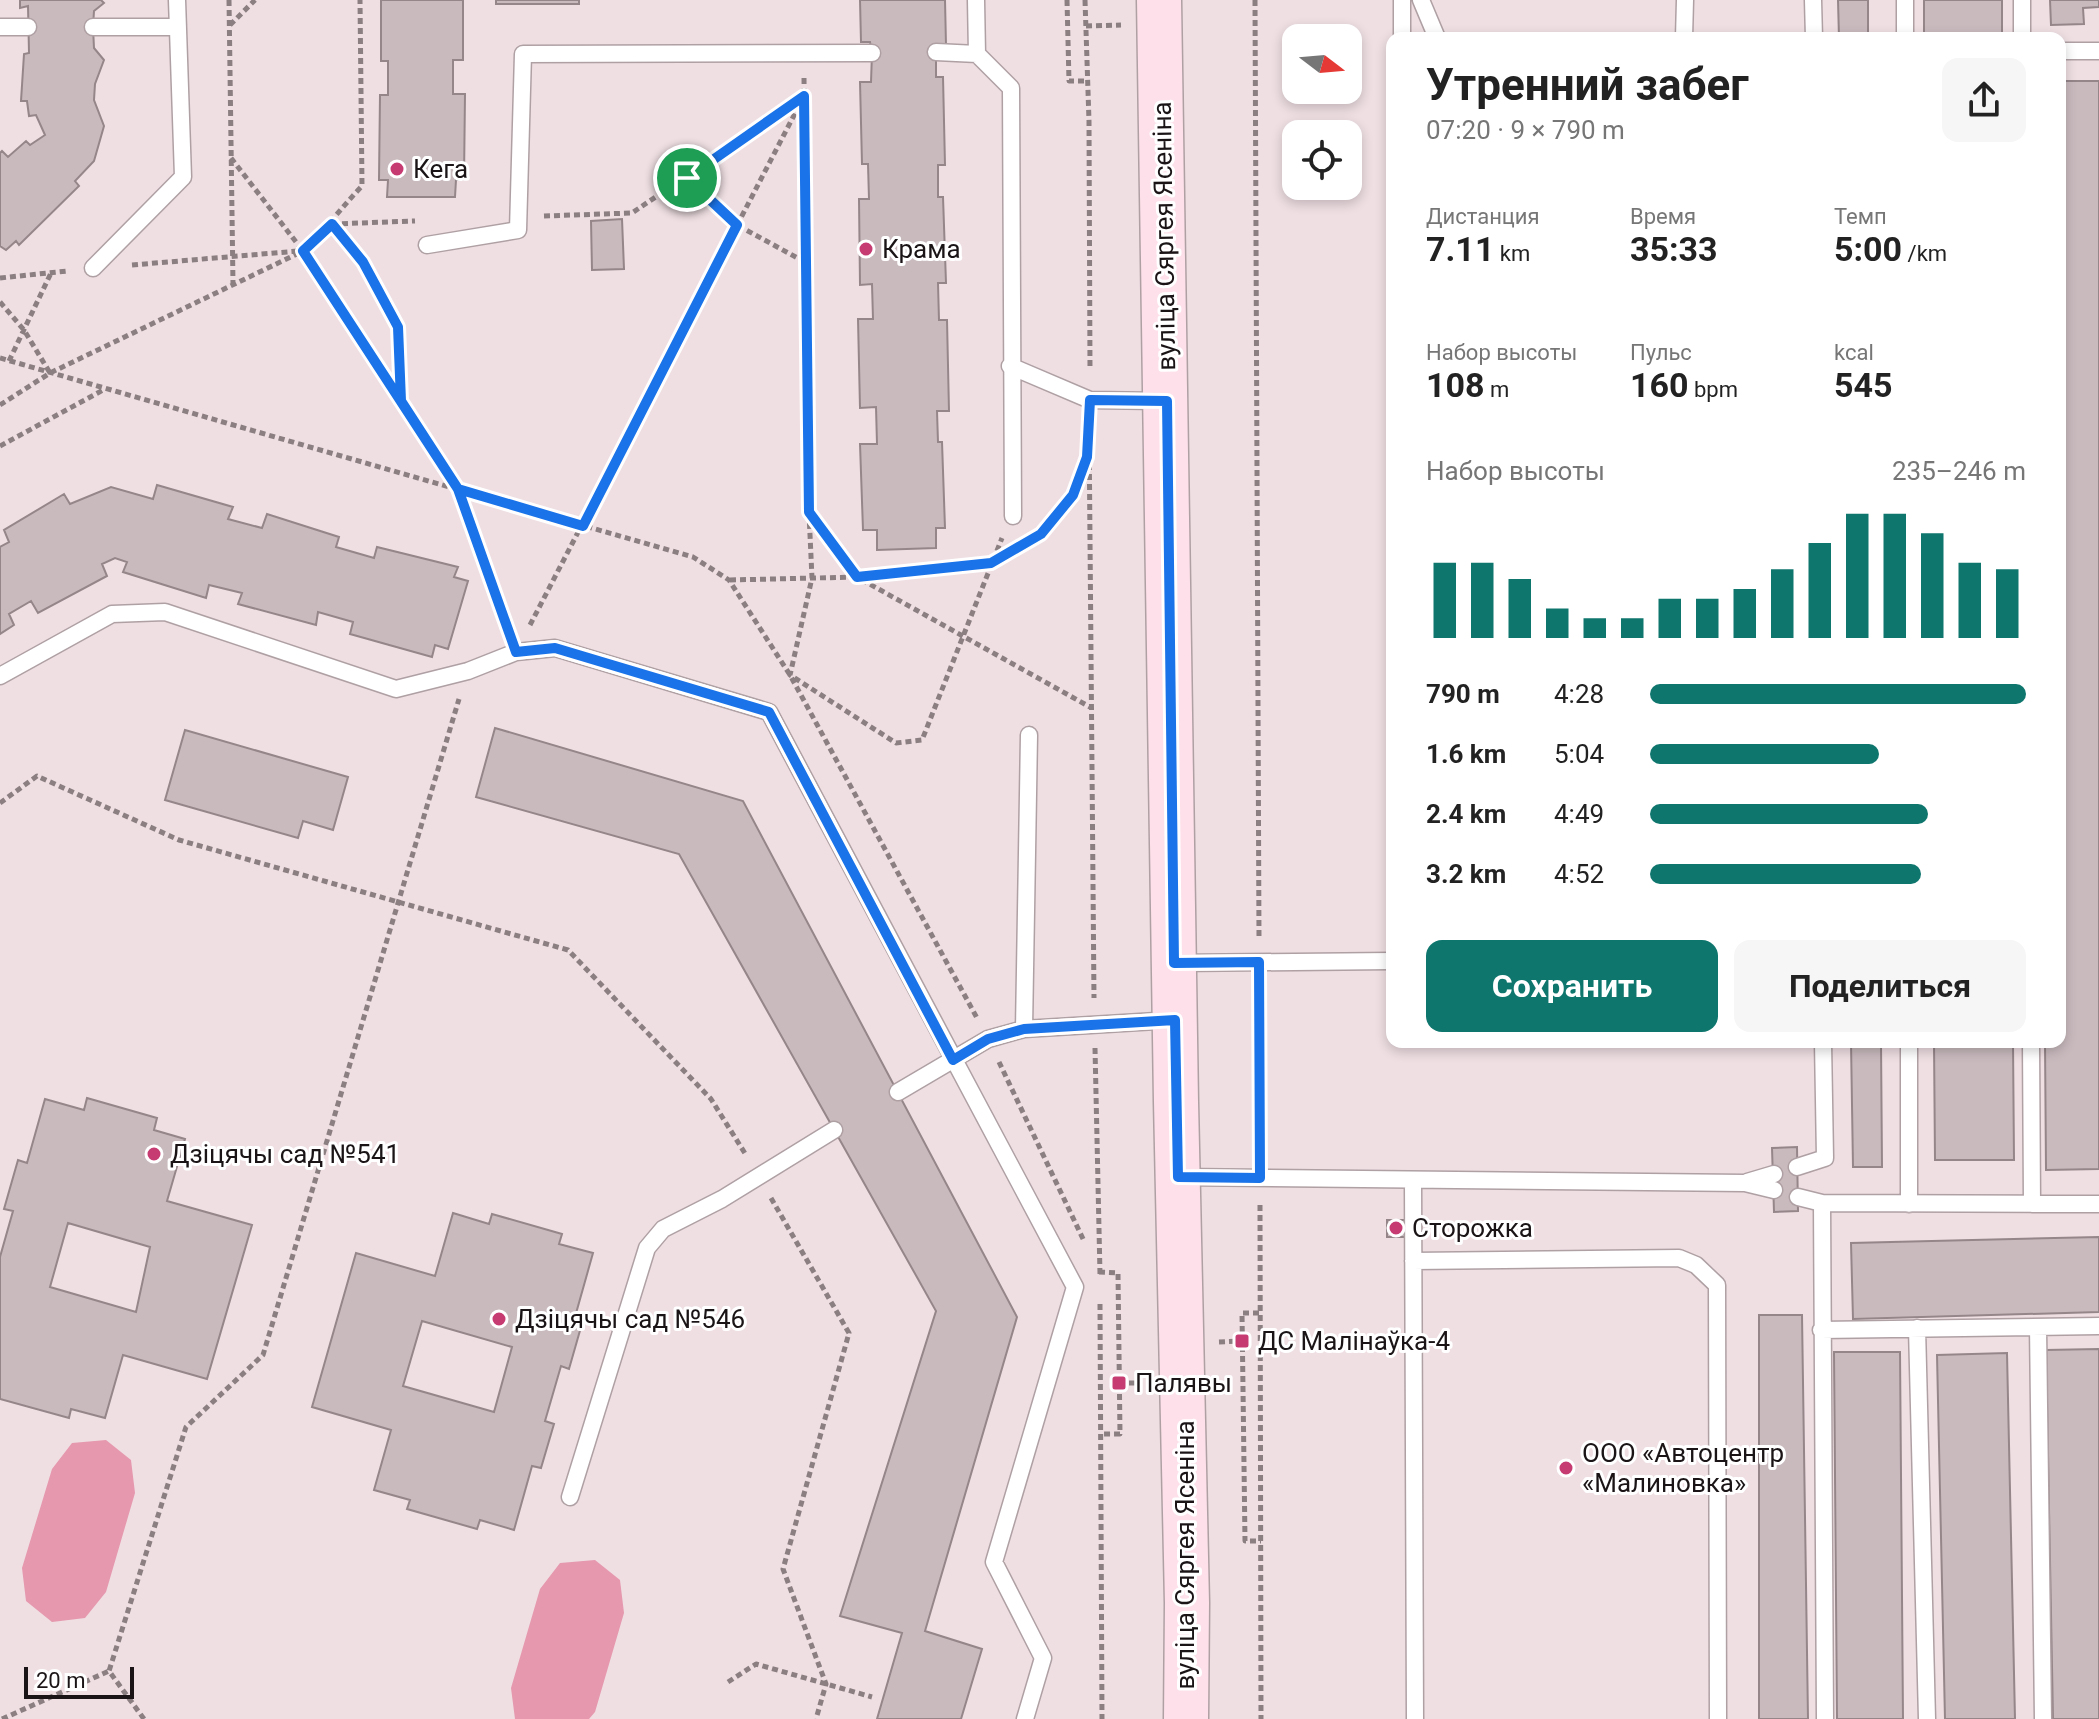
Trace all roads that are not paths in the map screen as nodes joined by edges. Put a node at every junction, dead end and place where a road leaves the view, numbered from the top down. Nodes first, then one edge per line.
1 (177, 0) edge
2 (976, 0) edge
3 (1159, 0) edge
4 (1402, 0) edge
5 (1421, 0) edge
6 (1685, 0) edge
7 (1813, 0) edge
8 (1905, 0) edge
9 (2022, 0) edge
10 (0, 27) edge
11 (28, 27) dead end
12 (93, 27) dead end
13 (178, 27) junction
14 (1402, 32) edge
15 (1434, 32) edge
16 (1684, 32) edge
17 (1814, 32) edge
18 (1905, 32) edge
19 (2022, 32) edge
20 (2066, 51) edge
21 (2099, 51) edge
22 (936, 52) dead end
23 (872, 53) dead end
24 (977, 54) junction
25 (427, 245) dead end
26 (93, 268) road end
27 (1010, 366) junction
28 (1167, 401) junction
29 (1013, 516) road end
30 (0, 676) edge
31 (1029, 735) dead end
32 (1386, 961) edge
33 (1174, 963) junction
34 (1175, 1020) junction
35 (1024, 1029) junction
36 (1823, 1048) edge
37 (1909, 1048) edge
38 (2031, 1048) edge
39 (953, 1060) junction
40 (898, 1092) dead end
41 (834, 1130) dead end
42 (1797, 1167) dead end
43 (1178, 1177) junction
44 (1413, 1180) junction
45 (1774, 1182) dead end
46 (1798, 1197) dead end
47 (1822, 1203) junction
48 (1909, 1204) junction
49 (2032, 1204) junction
50 (2099, 1204) edge
51 (1413, 1261) junction
52 (2099, 1326) edge
53 (2038, 1327) junction
54 (1917, 1328) junction
55 (1821, 1330) junction
56 (570, 1497) dead end
57 (1025, 1719) edge
58 (1186, 1719) edge
59 (1415, 1719) edge
60 (1718, 1719) edge
61 (1825, 1719) edge
62 (1927, 1719) edge
63 (2043, 1719) edge

1 - 13 lane
2 - 24 lane
3 - 28 main road, вуліца Сяргея Ясеніна
4 - 14 lane
5 - 15 lane
6 - 16 lane
7 - 17 lane
8 - 18 lane
9 - 19 lane
10 - 11 lane
12 - 13 lane
13 - 26 lane
20 - 21 lane
22 - 24 lane
23 - 25 lane
24 - 27 lane
27 - 28 lane
27 - 29 lane
28 - 33 main road, вуліца Сяргея Ясеніна
30 - 39 lane
31 - 35 lane
32 - 33 lane
33 - 34 main road, вуліца Сяргея Ясеніна
34 - 35 lane
34 - 43 main road, вуліца Сяргея Ясеніна
35 - 39 lane
36 - 42 lane
37 - 48 lane
38 - 49 lane
39 - 40 lane
39 - 57 lane
41 - 56 lane
43 - 44 lane
43 - 58 main road, вуліца Сяргея Ясеніна
44 - 45 lane
44 - 51 lane
46 - 47 lane
47 - 48 lane
47 - 55 lane
48 - 49 lane
49 - 50 lane
51 - 59 lane
51 - 60 lane
52 - 53 lane
53 - 54 lane
53 - 63 lane
54 - 55 lane
54 - 62 lane
55 - 61 lane

